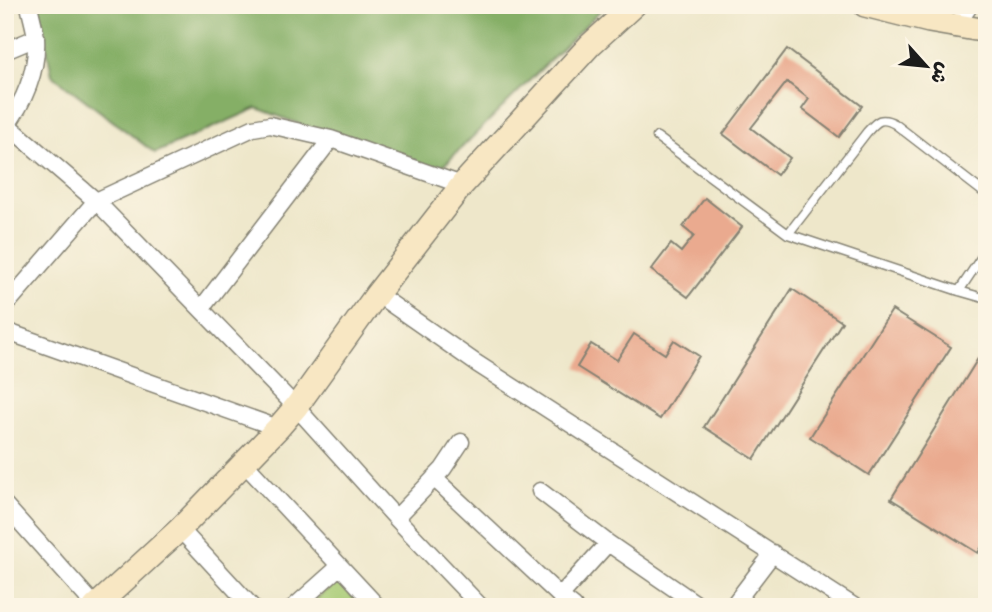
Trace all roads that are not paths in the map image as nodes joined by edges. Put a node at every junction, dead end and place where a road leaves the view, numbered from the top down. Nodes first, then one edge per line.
1 (29, 5) edge
2 (634, 5) edge
3 (865, 5) edge
4 (970, 5) edge
5 (898, 10) edge
6 (956, 26) junction
7 (987, 32) edge
8 (36, 38) junction
9 (5, 51) edge
10 (6, 125) edge
11 (657, 137) dead end
12 (331, 139) junction
13 (462, 185) junction
14 (987, 195) edge
15 (96, 201) junction
16 (788, 234) junction
17 (987, 249) edge
18 (959, 291) junction
19 (377, 295) junction
20 (987, 299) edge
21 (5, 306) edge
22 (201, 309) junction
23 (5, 331) edge
24 (296, 407) junction
25 (278, 428) junction
26 (461, 442) dead end
27 (244, 463) junction
28 (434, 478) junction
29 (540, 492) dead end
30 (5, 505) edge
31 (396, 519) junction
32 (180, 529) junction
33 (608, 543) junction
34 (773, 554) junction
35 (340, 566) junction
36 (560, 596) junction
37 (95, 607) edge
38 (252, 607) edge
39 (294, 607) edge
40 (378, 607) edge
41 (481, 607) edge
42 (575, 607) edge
43 (701, 607) edge
44 (732, 607) edge
45 (855, 607) edge

1 - 8 street
2 - 13 main road
3 - 5 main road
4 - 6 street
5 - 6 main road
6 - 7 main road
8 - 9 street
8 - 10 street
10 - 15 street
11 - 16 lane
12 - 13 street
12 - 15 street
12 - 22 street
13 - 19 main road
14 - 16 lane
15 - 21 street
15 - 22 street
16 - 18 lane
17 - 18 lane
18 - 20 lane
19 - 24 main road
19 - 34 street
22 - 24 street
23 - 25 street
24 - 25 main road
24 - 31 street
25 - 27 main road
26 - 28 street
27 - 32 main road
27 - 35 street
28 - 31 street
28 - 36 street
29 - 33 street
30 - 37 street
31 - 41 street
32 - 37 main road
32 - 38 street
33 - 36 street
33 - 43 street
34 - 44 street
34 - 45 street
35 - 39 street
35 - 40 street
36 - 42 street

